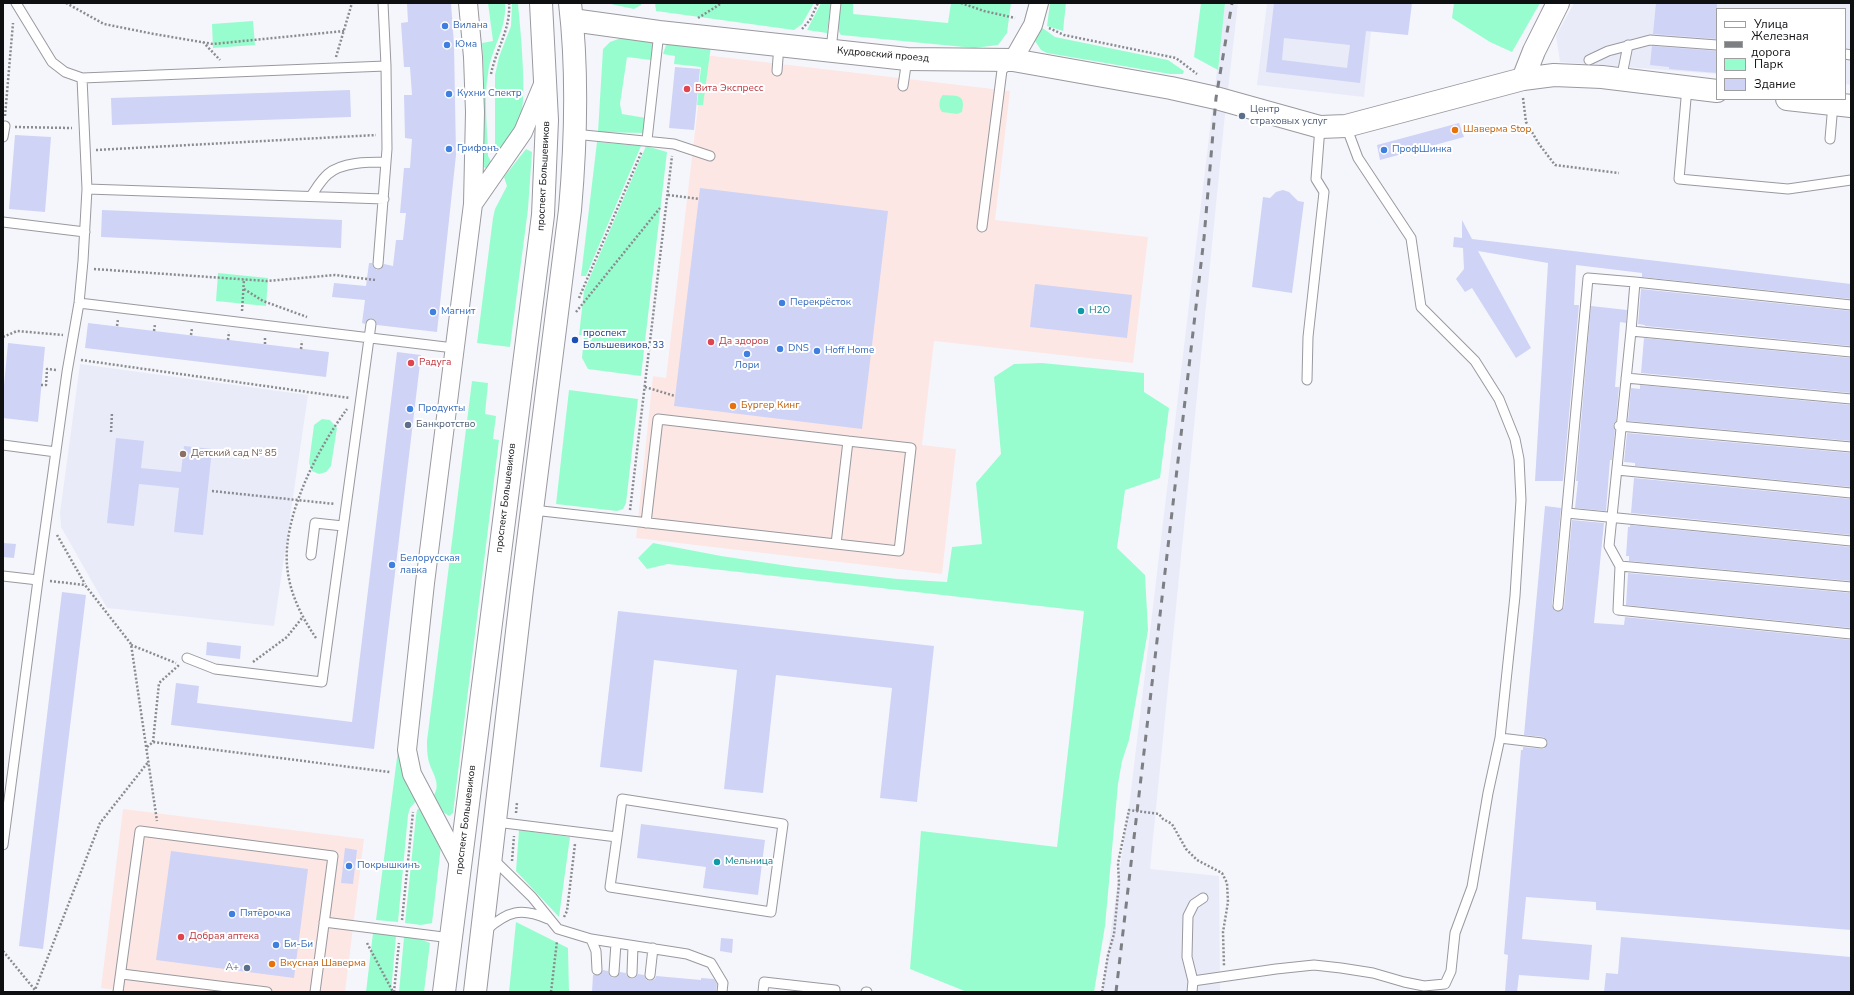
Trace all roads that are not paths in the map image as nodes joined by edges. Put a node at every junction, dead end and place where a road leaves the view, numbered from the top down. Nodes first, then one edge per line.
1 (16, 3) edge
2 (383, 3) edge
3 (468, 3) edge
4 (541, 3) edge
5 (836, 3) edge
6 (1039, 3) edge
7 (1558, 3) edge
8 (571, 12) edge
9 (660, 32) junction
10 (779, 45) junction
11 (1628, 45) junction
12 (1716, 46) edge
13 (831, 50) junction
14 (907, 59) junction
15 (1013, 60) junction
16 (1589, 60) dead end
17 (386, 66) junction
18 (777, 71) dead end
19 (82, 78) junction
20 (545, 80) junction
21 (1523, 80) junction
22 (1621, 80) junction
23 (903, 86) dead end
24 (1687, 87) junction
25 (1716, 91) edge
26 (1796, 100) edge
27 (1842, 105) edge
28 (4, 126) road end
29 (1346, 126) junction
30 (1320, 127) junction
31 (574, 134) junction
32 (3, 137) edge
33 (1830, 139) dead end
34 (647, 140) junction
35 (710, 156) dead end
36 (386, 162) junction
37 (1851, 180) edge
38 (87, 189) junction
39 (311, 196) junction
40 (384, 199) junction
41 (473, 204) junction
42 (3, 222) edge
43 (982, 227) dead end
44 (85, 232) junction
45 (378, 264) dead end
46 (1635, 282) junction
47 (79, 303) junction
48 (1851, 305) edge
49 (371, 324) dead end
50 (1631, 331) junction
51 (369, 338) junction
52 (454, 348) junction
53 (1851, 352) edge
54 (1626, 378) junction
55 (1307, 380) dead end
56 (1851, 399) edge
57 (1620, 426) junction
58 (848, 440) junction
59 (3, 445) edge
60 (1851, 447) edge
61 (56, 452) junction
62 (1617, 470) junction
63 (1851, 493) edge
64 (533, 510) junction
65 (1567, 513) junction
66 (1612, 516) junction
67 (646, 523) junction
68 (343, 526) junction
69 (1851, 541) edge
70 (836, 544) junction
71 (311, 555) dead end
72 (1620, 566) junction
73 (3, 576) edge
74 (38, 580) junction
75 (1851, 587) edge
76 (1558, 606) dead end
77 (1851, 634) edge
78 (184, 662) road end
79 (479, 719) junction
80 (507, 723) junction
81 (1500, 738) junction
82 (1542, 742) dead end
83 (496, 822) junction
84 (617, 837) junction
85 (3, 845) edge
86 (492, 858) junction
87 (460, 865) junction
88 (1203, 898) dead end
89 (549, 920) junction
90 (324, 922) junction
91 (482, 933) junction
92 (451, 938) junction
93 (591, 939) junction
94 (616, 943) junction
95 (633, 946) junction
96 (653, 948) junction
97 (597, 970) dead end
98 (614, 972) dead end
99 (632, 973) dead end
100 (122, 974) junction
101 (650, 975) dead end
102 (1193, 981) junction
103 (118, 992) edge
104 (267, 992) edge
105 (316, 992) edge
106 (444, 992) edge
107 (475, 992) edge
108 (722, 992) edge
109 (763, 992) edge
110 (834, 992) edge
111 (1192, 992) edge

1 - 19 lane
2 - 17 lane
3 - 41 street
4 - 20 main road, проспект Большевиков
5 - 13 lane
6 - 15 street
7 - 21 main road
8 - 9 main road, Кудровский проезд
8 - 31 main road
9 - 10 main road, Кудровский проезд
9 - 34 lane
10 - 13 main road, Кудровский проезд
10 - 18 lane
11 - 12 lane
11 - 16 lane
11 - 22 lane
13 - 14 main road, Кудровский проезд
14 - 15 main road, Кудровский проезд
14 - 23 lane
15 - 30 main road, Кудровский проезд
15 - 43 lane
17 - 19 lane
17 - 36 lane
19 - 38 lane
20 - 41 street
20 - 79 main road, проспект Большевиков
21 - 22 main road, Кудровский проезд
21 - 29 main road, Кудровский проезд
22 - 24 main road, Кудровский проезд
24 - 25 main road, Кудровский проезд
24 - 37 lane
26 - 27 main road
27 - 33 lane
28 - 32 lane
29 - 30 main road, Кудровский проезд
29 - 81 lane
30 - 55 lane
31 - 34 lane
31 - 64 main road
34 - 35 lane
36 - 39 lane
36 - 40 lane
38 - 39 lane
38 - 44 lane
39 - 40 lane
40 - 45 lane
41 - 52 street
42 - 44 lane
44 - 47 lane
46 - 48 lane
46 - 50 lane
46 - 65 lane
47 - 51 lane
47 - 61 lane
49 - 51 lane
50 - 53 lane
50 - 54 lane
51 - 52 lane
51 - 68 lane
52 - 87 street
54 - 56 lane
54 - 57 lane
57 - 60 lane
57 - 62 lane
58 - 67 lane
58 - 70 lane
58 - 70 lane
59 - 61 lane
61 - 74 lane
62 - 63 lane
62 - 66 lane
64 - 67 lane
64 - 80 main road
65 - 66 lane
65 - 76 lane
66 - 69 lane
66 - 72 lane
67 - 70 lane
68 - 71 lane
68 - 78 lane
72 - 75 lane
72 - 77 lane
73 - 74 lane
74 - 85 lane
79 - 80 main road
79 - 87 main road, проспект Большевиков
80 - 83 main road
81 - 82 lane
81 - 102 lane
83 - 84 lane
83 - 86 main road
84 - 84 lane
86 - 89 lane
86 - 91 main road
87 - 92 main road, проспект Большевиков
88 - 102 lane
89 - 91 lane
89 - 93 lane
90 - 92 lane
90 - 100 lane
90 - 105 lane
91 - 107 main road
92 - 106 main road, проспект Большевиков
93 - 94 lane
93 - 97 lane
94 - 95 lane
94 - 98 lane
95 - 96 lane
95 - 99 lane
96 - 101 lane
96 - 108 lane
100 - 103 lane
100 - 104 lane
102 - 111 lane
109 - 110 lane

